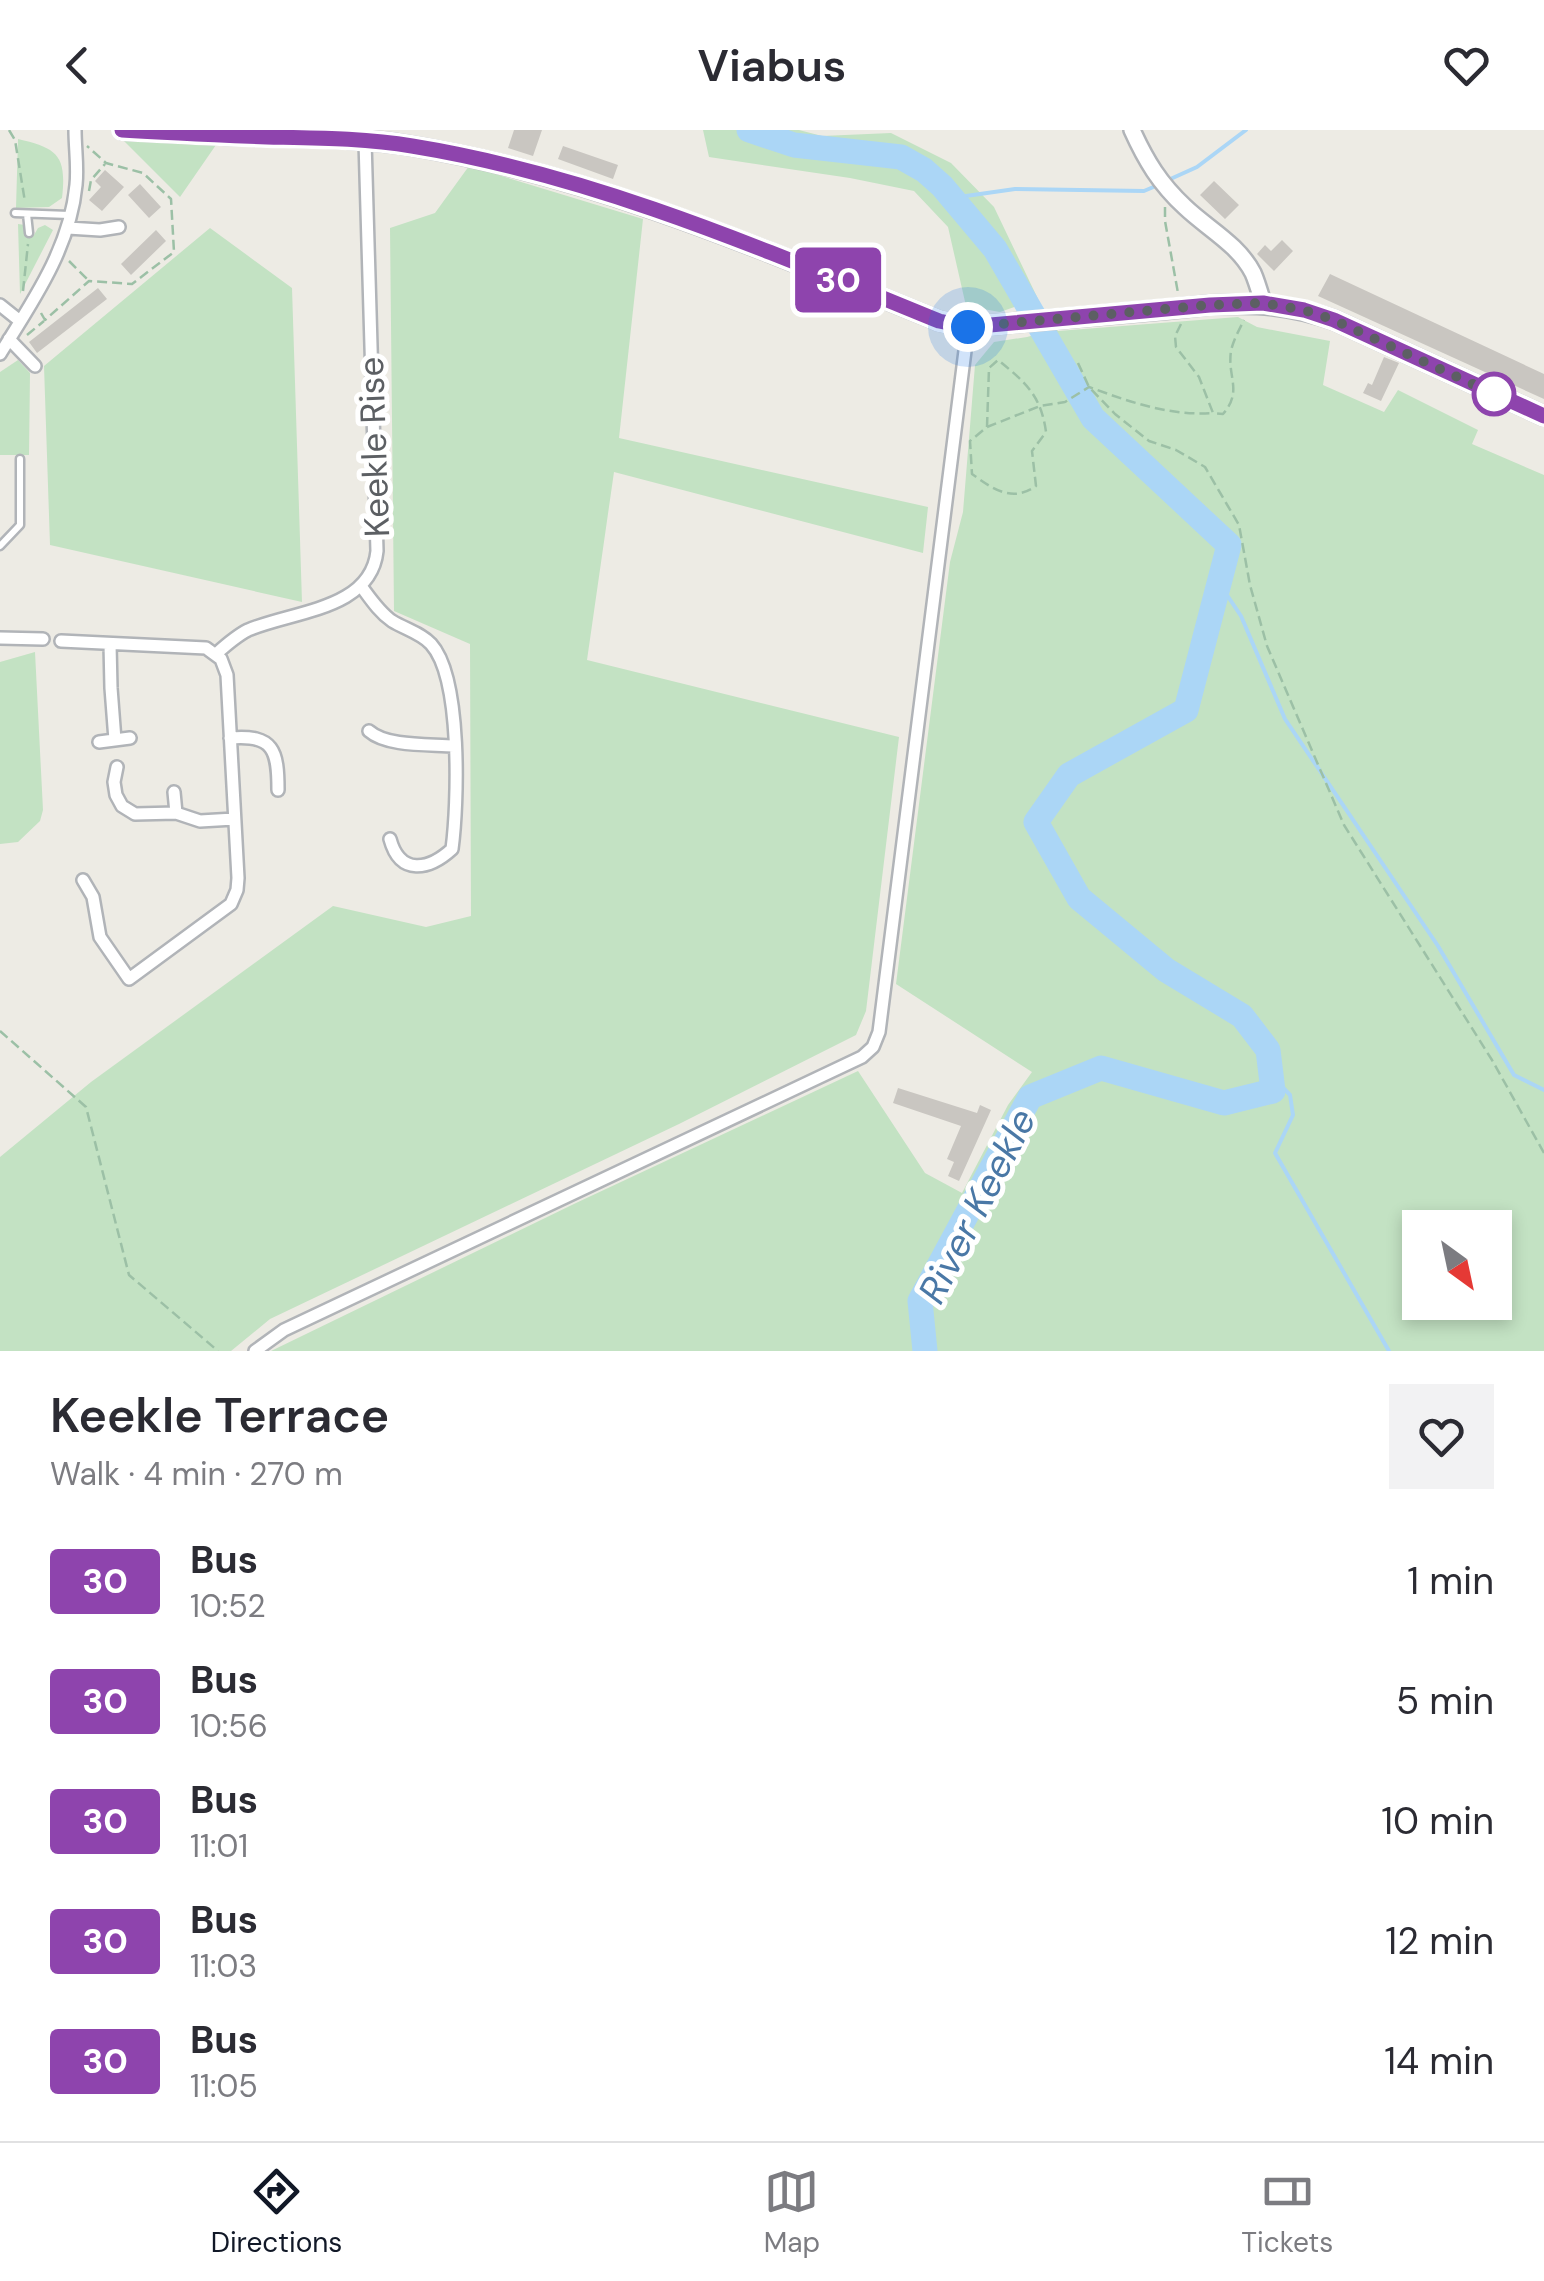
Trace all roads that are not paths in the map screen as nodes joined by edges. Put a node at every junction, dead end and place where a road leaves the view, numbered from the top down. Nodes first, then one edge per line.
1 (75, 130) edge
2 (122, 130) edge
3 (1132, 130) edge
4 (366, 141) junction
5 (15, 214) dead end
6 (28, 214) junction
7 (70, 216) junction
8 (119, 228) dead end
9 (29, 232) road end
10 (1254, 303) junction
11 (0, 305) edge
12 (20, 321) junction
13 (968, 327) junction
14 (12, 342) junction
15 (0, 354) edge
16 (35, 366) dead end
17 (1544, 416) edge
18 (20, 459) dead end
19 (0, 546) edge
20 (361, 586) junction
21 (0, 638) edge
22 (44, 640) dead end
23 (60, 640) dead end
24 (110, 644) junction
25 (216, 654) junction
26 (369, 731) dead end
27 (130, 738) dead end
28 (230, 738) junction
29 (115, 740) junction
30 (99, 742) dead end
31 (454, 746) junction
32 (116, 767) dead end
33 (278, 790) dead end
34 (174, 792) dead end
35 (176, 813) junction
36 (234, 820) junction
37 (390, 839) dead end
38 (83, 880) dead end
39 (256, 1351) edge

1 - 7 street
2 - 4 main road
3 - 10 street
4 - 13 main road
4 - 20 street, Keekle Rise
5 - 6 lane
6 - 7 lane
6 - 9 lane
7 - 8 street
7 - 12 street
10 - 13 main road, bridge
10 - 17 main road
11 - 12 street
12 - 14 street
13 - 39 street
14 - 15 street
14 - 16 street
18 - 19 lane
20 - 25 street, Keekle Rise
20 - 31 street
21 - 22 street
23 - 24 street
24 - 25 street
24 - 29 street
25 - 28 street
26 - 31 street
27 - 29 street
28 - 33 street
28 - 36 street
29 - 30 street
31 - 37 street
32 - 35 street
34 - 35 street
35 - 36 street
36 - 38 street

